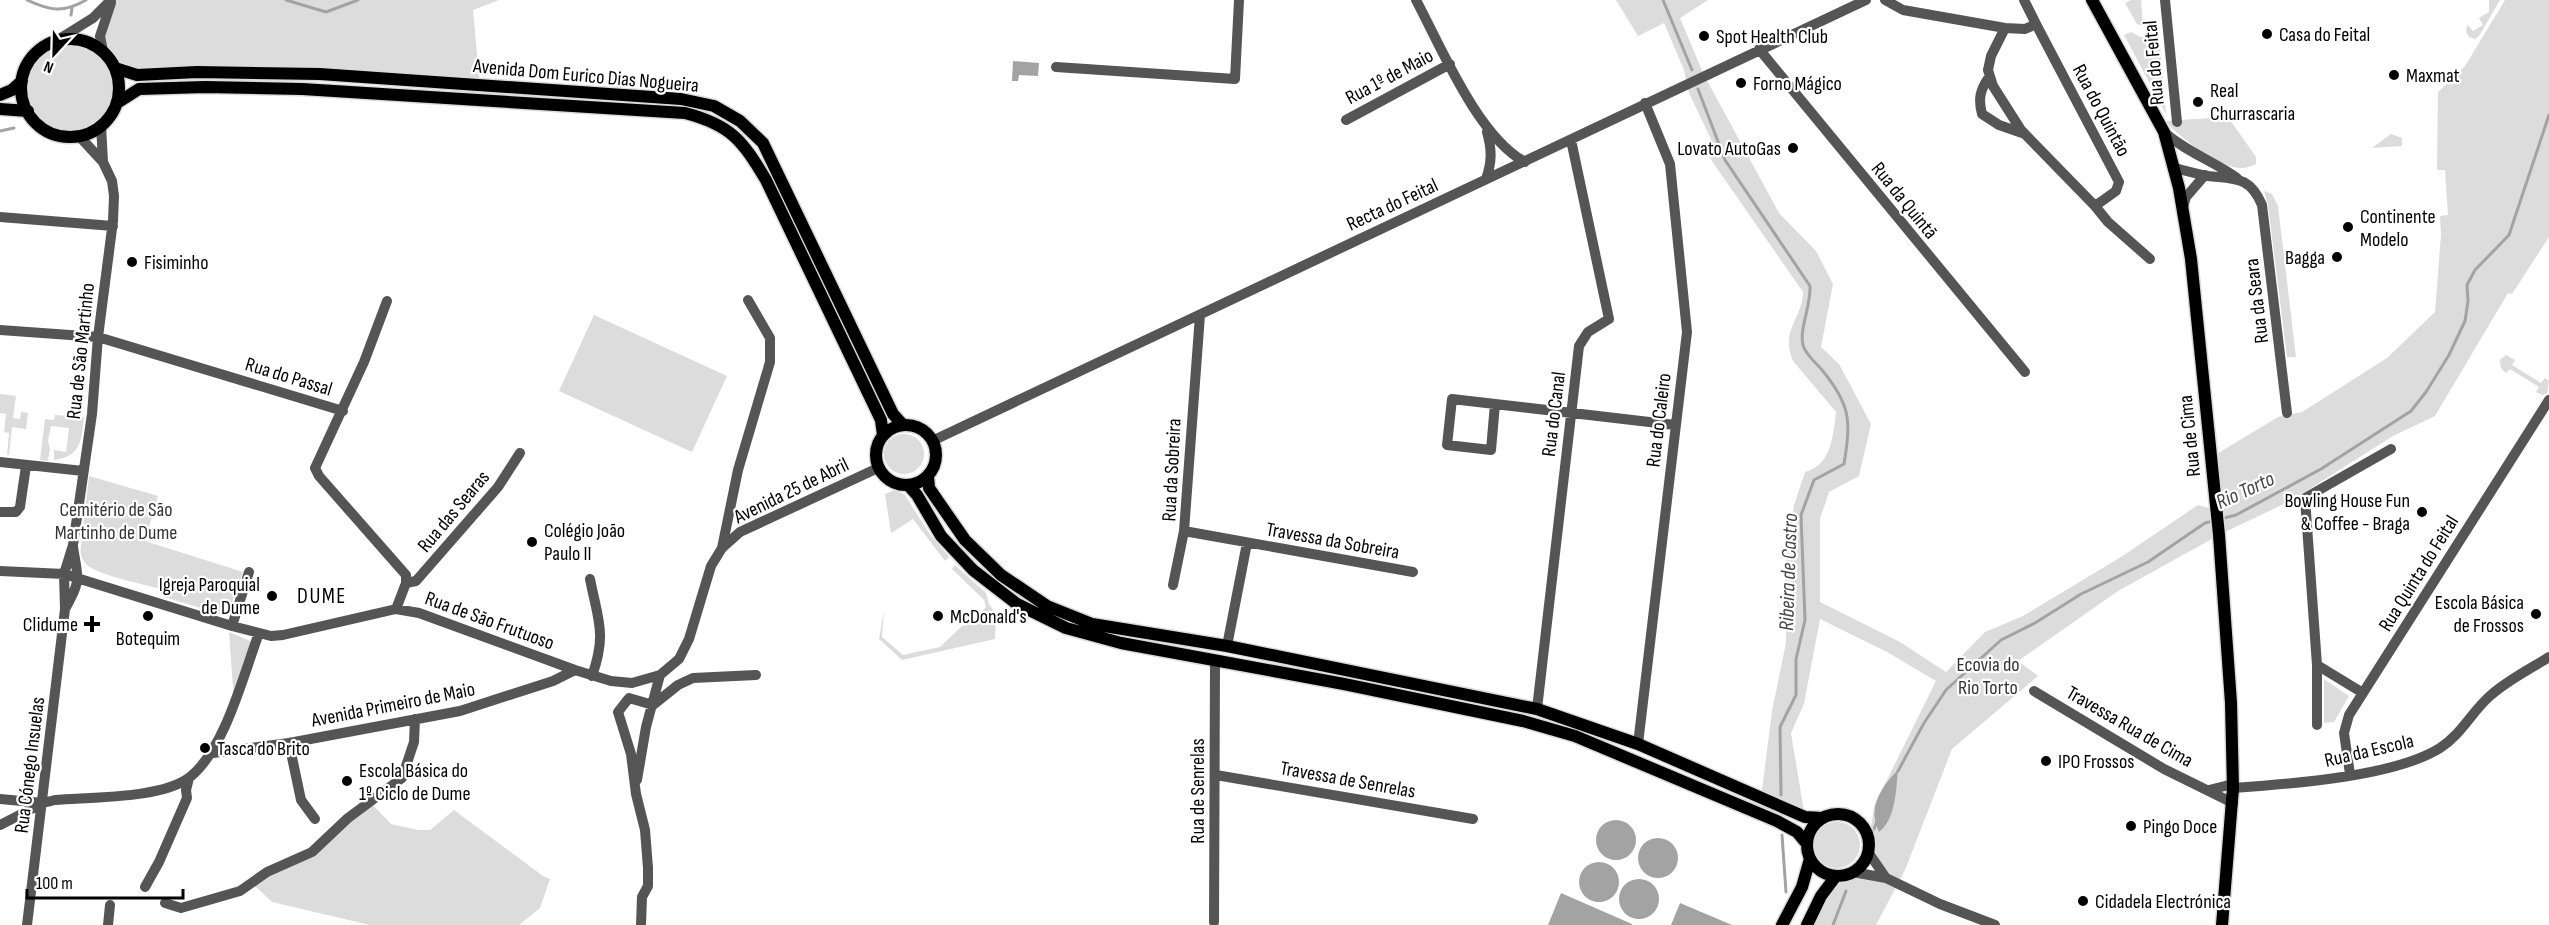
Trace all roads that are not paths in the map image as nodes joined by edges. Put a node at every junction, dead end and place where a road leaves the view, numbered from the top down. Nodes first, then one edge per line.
1 (112, 0) edge
2 (1239, 0) edge
3 (1416, 0) edge
4 (1866, 0) edge
5 (1885, 0) edge
6 (2024, 0) edge
7 (2092, 0) edge
8 (2166, 0) edge
9 (2036, 24) junction
10 (2005, 28) junction
11 (56, 41) junction
12 (1759, 49) junction
13 (103, 51) junction
14 (1450, 64) junction
15 (1056, 67) dead end
16 (115, 68) junction
17 (1989, 78) junction
18 (22, 81) junction
19 (0, 95) edge
20 (117, 103) junction
21 (1645, 103) junction
22 (0, 109) edge
23 (28, 111) junction
24 (1346, 120) dead end
25 (2177, 122) dead end
26 (1484, 123) junction
27 (101, 125) junction
28 (2164, 132) junction
29 (2025, 134) junction
30 (79, 136) junction
31 (1571, 140) junction
32 (104, 162) junction
33 (1525, 162) junction
34 (2175, 168) junction
35 (2205, 175) junction
36 (1486, 179) junction
37 (2237, 179) junction
38 (2095, 206) junction
39 (2183, 207) junction
40 (0, 217) edge
41 (112, 226) junction
42 (2150, 259) dead end
43 (748, 300) dead end
44 (387, 301) dead end
45 (1200, 315) junction
46 (0, 330) edge
47 (98, 337) junction
48 (2025, 372) dead end
49 (2549, 400) edge
50 (1495, 404) junction
51 (343, 411) junction
52 (1572, 412) junction
53 (2287, 413) dead end
54 (903, 425) junction
55 (1675, 425) junction
56 (883, 435) junction
57 (932, 441) junction
58 (2391, 449) dead end
59 (520, 453) dead end
60 (0, 462) edge
61 (26, 466) junction
62 (878, 468) junction
63 (83, 471) junction
64 (928, 476) junction
65 (908, 485) junction
66 (0, 512) edge
67 (1184, 531) junction
68 (1247, 543) junction
69 (73, 545) junction
70 (722, 548) junction
71 (0, 571) edge
72 (249, 572) dead end
73 (1413, 572) dead end
74 (64, 574) junction
75 (79, 578) junction
76 (590, 579) dead end
77 (406, 583) junction
78 (1173, 585) dead end
79 (65, 609) junction
80 (396, 609) junction
81 (232, 626) junction
82 (259, 633) junction
83 (1227, 646) junction
84 (2549, 657) edge
85 (1215, 661) junction
86 (2317, 664) junction
87 (575, 670) junction
88 (592, 675) junction
89 (660, 675) junction
90 (756, 675) dead end
91 (2034, 691) dead end
92 (2363, 693) junction
93 (653, 705) junction
94 (1537, 709) junction
95 (415, 719) junction
96 (2318, 725) dead end
97 (289, 743) junction
98 (1638, 744) junction
99 (213, 753) junction
100 (2350, 774) junction
101 (1216, 775) junction
102 (189, 778) junction
103 (2233, 786) junction
104 (2209, 790) junction
105 (636, 794) junction
106 (0, 799) edge
107 (43, 803) junction
108 (2232, 803) junction
109 (1823, 818) junction
110 (315, 819) dead end
111 (1473, 819) dead end
112 (0, 825) edge
113 (1807, 844) junction
114 (1868, 852) junction
115 (1810, 859) junction
116 (1853, 872) junction
117 (1836, 876) junction
118 (1886, 878) junction
119 (145, 887) dead end
120 (165, 903) dead end
121 (110, 905) dead end
122 (1214, 922) dead end
123 (27, 925) edge
124 (108, 925) edge
125 (642, 925) edge
126 (1782, 925) edge
127 (1807, 925) edge
128 (1995, 925) edge
129 (2222, 925) edge

1 - 11 street
1 - 13 street
2 - 15 street
3 - 14 street
4 - 12 street, Recta do Feital
5 - 10 street
6 - 9 street, Rua do Quintão
7 - 28 main road, Rua de Cima
8 - 25 street, Rua do Feital
9 - 10 street
9 - 38 street, Rua do Quintão
10 - 17 street
11 - 13 main road
11 - 18 main road
12 - 21 street, Recta do Feital
12 - 48 street, Rua da Quintã
13 - 16 main road
14 - 24 street, Rua 1º de Maio
14 - 26 street
16 - 20 main road
16 - 54 main road, Avenida Dom Eurico Dias Nogueira
17 - 29 street
17 - 29 street
18 - 19 main road
18 - 23 main road
20 - 27 main road
20 - 56 main road, Avenida Dom Eurico Dias Nogueira
21 - 31 street, Recta do Feital
21 - 55 street, Rua do Caleiro
22 - 23 main road
23 - 30 main road
26 - 33 street
26 - 36 street
27 - 30 main road
27 - 32 street, Rua de São Martinho
28 - 34 main road, Rua de Cima
28 - 37 street
29 - 38 street
30 - 32 street, Rua de São Martinho
31 - 33 street, Recta do Feital
31 - 52 street, Rua do Canal
32 - 41 street, Rua de São Martinho
33 - 36 street, Recta do Feital
34 - 35 street
34 - 39 main road, Rua de Cima
35 - 37 street
35 - 39 street
36 - 45 street, Recta do Feital
37 - 53 street, Rua da Seara
38 - 42 street
39 - 103 main road, Rua de Cima
40 - 41 street
41 - 47 street, Rua de São Martinho
43 - 70 street
44 - 51 street
45 - 57 street, Recta do Feital
45 - 67 street, Rua da Sobreira
46 - 47 street, Rua do Passal
47 - 51 street, Rua do Passal
47 - 63 street, Rua de São Martinho
49 - 92 street, Rua Quinta do Feital
50 - 50 street
50 - 52 street
51 - 77 street, Rua do Passal
52 - 55 street
52 - 94 street, Rua do Canal
54 - 56 main road
54 - 57 main road
55 - 98 street, Rua do Caleiro
56 - 62 main road
57 - 64 main road
58 - 86 street
59 - 77 street, Rua das Searas
60 - 61 street
61 - 63 street
61 - 66 street
62 - 65 main road
62 - 70 street, Avenida 25 de Abril
63 - 69 street, Rua de São Martinho
64 - 65 main road
64 - 83 main road
65 - 85 main road
67 - 68 street, Rua da Sobreira
67 - 78 street
68 - 73 street, Travessa da Sobreira
68 - 83 street
69 - 74 street, Rua de São Martinho
69 - 75 street, Rua de São Martinho
70 - 89 street, Avenida 25 de Abril
71 - 74 street, Rua de São Frutuoso
72 - 81 street
74 - 75 street, Rua de São Frutuoso
74 - 79 street, Rua Cónego Insuelas
75 - 79 street, Rua Cónego Insuelas
75 - 81 street, Rua de São Frutuoso
76 - 88 street
77 - 80 street
79 - 107 street, Rua Cónego Insuelas
80 - 82 street, Rua de São Frutuoso
80 - 87 street, Rua de São Frutuoso
81 - 82 street, Rua de São Frutuoso
82 - 99 street
83 - 94 main road
84 - 100 street, Rua da Escola
85 - 101 street, Rua de Senrelas
85 - 113 main road
86 - 92 street
86 - 96 street
87 - 88 street, Rua de São Frutuoso
87 - 95 street, Avenida Primeiro de Maio
88 - 89 street, Rua de São Frutuoso
89 - 93 street
90 - 93 street
91 - 104 street, Travessa Rua de Cima
92 - 100 street, Rua Quinta do Feital
93 - 105 street
93 - 105 street
94 - 98 main road
95 - 97 street, Avenida Primeiro de Maio
95 - 120 street
97 - 99 street, Avenida Primeiro de Maio
97 - 110 street
98 - 109 main road
99 - 102 street
100 - 103 street, Rua da Escola
101 - 111 street, Travessa de Senrelas
101 - 122 street, Rua de Senrelas
102 - 107 street
102 - 119 street
103 - 104 street, Travessa Rua de Cima
103 - 108 main road, Rua de Cima
104 - 108 street, Travessa Rua de Cima
105 - 125 street
106 - 107 street
107 - 112 street
107 - 123 street, Rua Cónego Insuelas
108 - 129 main road, Rua de Cima
109 - 113 main road
109 - 114 main road
113 - 115 main road
114 - 116 main road
114 - 118 street
115 - 117 main road
115 - 126 main road
116 - 117 main road
116 - 118 street
117 - 127 main road
118 - 128 street
121 - 124 street

